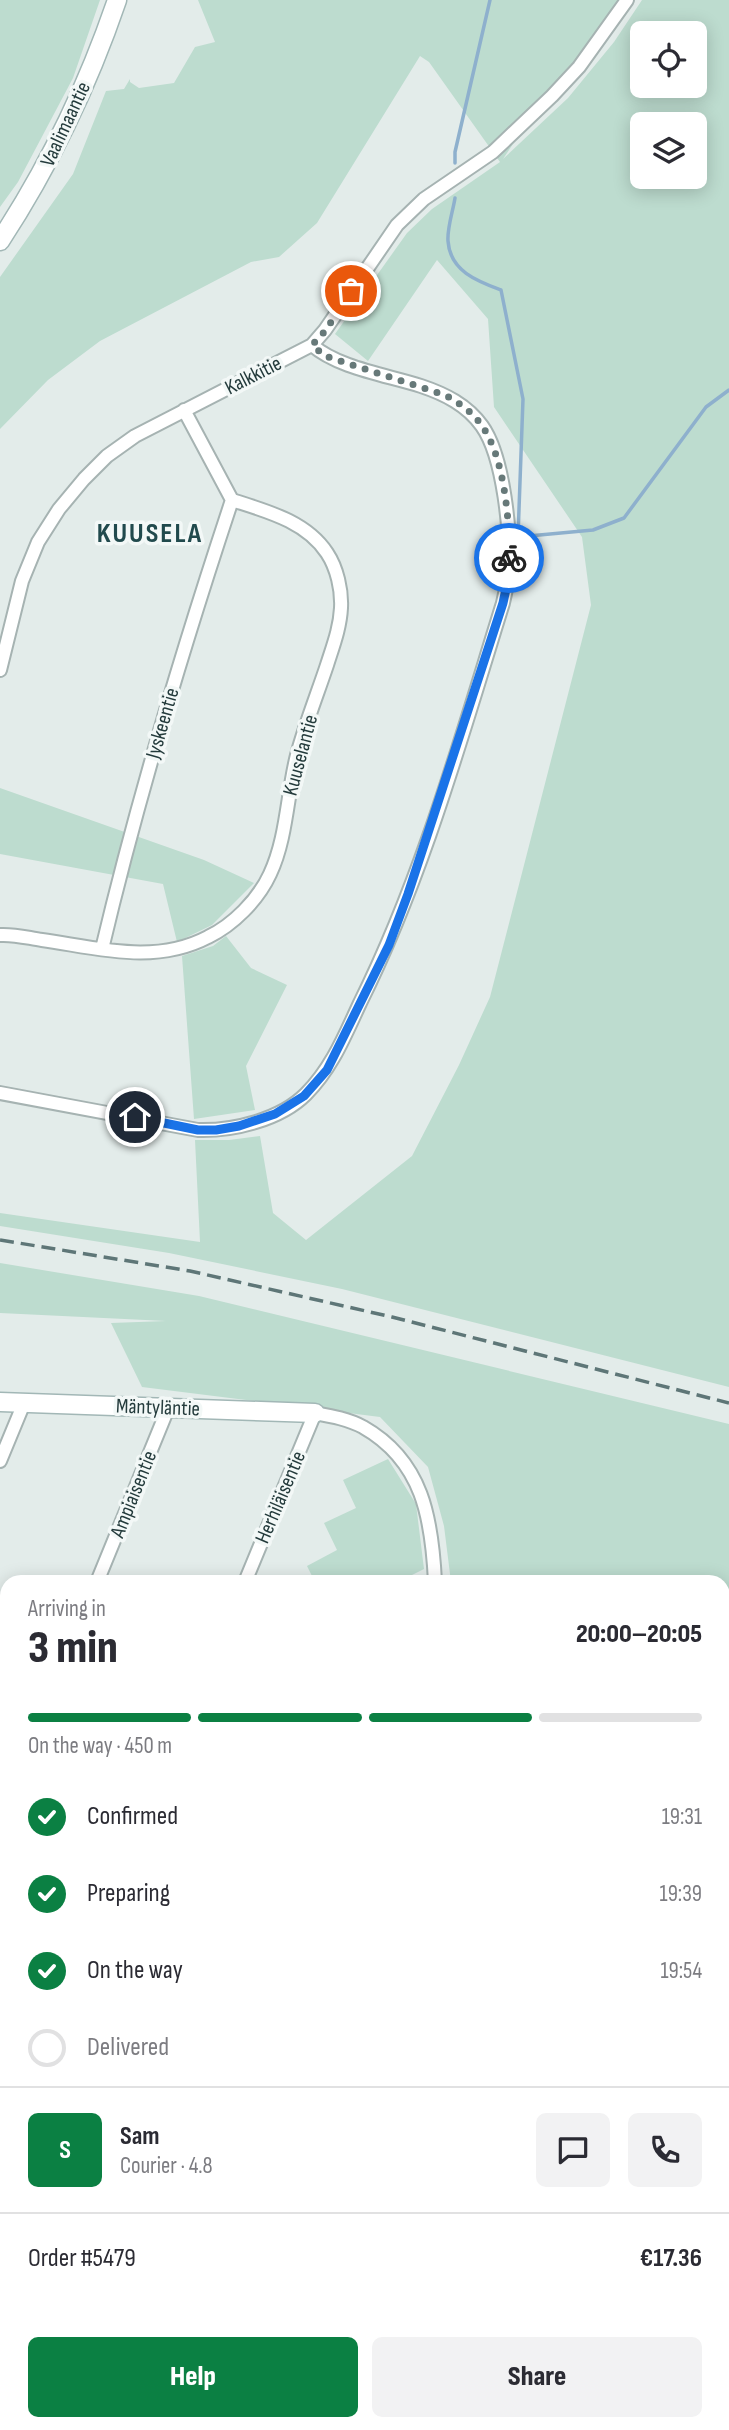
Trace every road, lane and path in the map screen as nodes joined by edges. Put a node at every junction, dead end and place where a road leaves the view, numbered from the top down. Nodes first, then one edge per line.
1 (117, 0) edge
2 (627, 0) edge
3 (0, 241) edge
4 (312, 345) junction
5 (184, 410) junction
6 (232, 500) junction
7 (0, 670) edge
8 (0, 935) edge
9 (102, 949) junction
10 (0, 1093) edge
11 (0, 1402) edge
12 (24, 1403) junction
13 (169, 1406) junction
14 (315, 1413) junction
15 (0, 1461) edge
16 (100, 1575) edge
17 (248, 1575) edge
18 (434, 1575) edge

1 - 3 street, Vaalimaantie
2 - 4 street, Kalkkitie
4 - 5 street, Kalkkitie
4 - 10 street
5 - 6 street
5 - 7 street, Kalkkitie
6 - 9 street, Jyskeentie
6 - 9 street, Kuuselantie
8 - 9 street, Kuuselantie
11 - 12 street, Mäntyläntie
12 - 13 street, Mäntyläntie
12 - 15 street
13 - 14 street, Mäntyläntie
13 - 16 street, Ampiaisentie
14 - 17 street, Herhiläisentie
14 - 18 street

